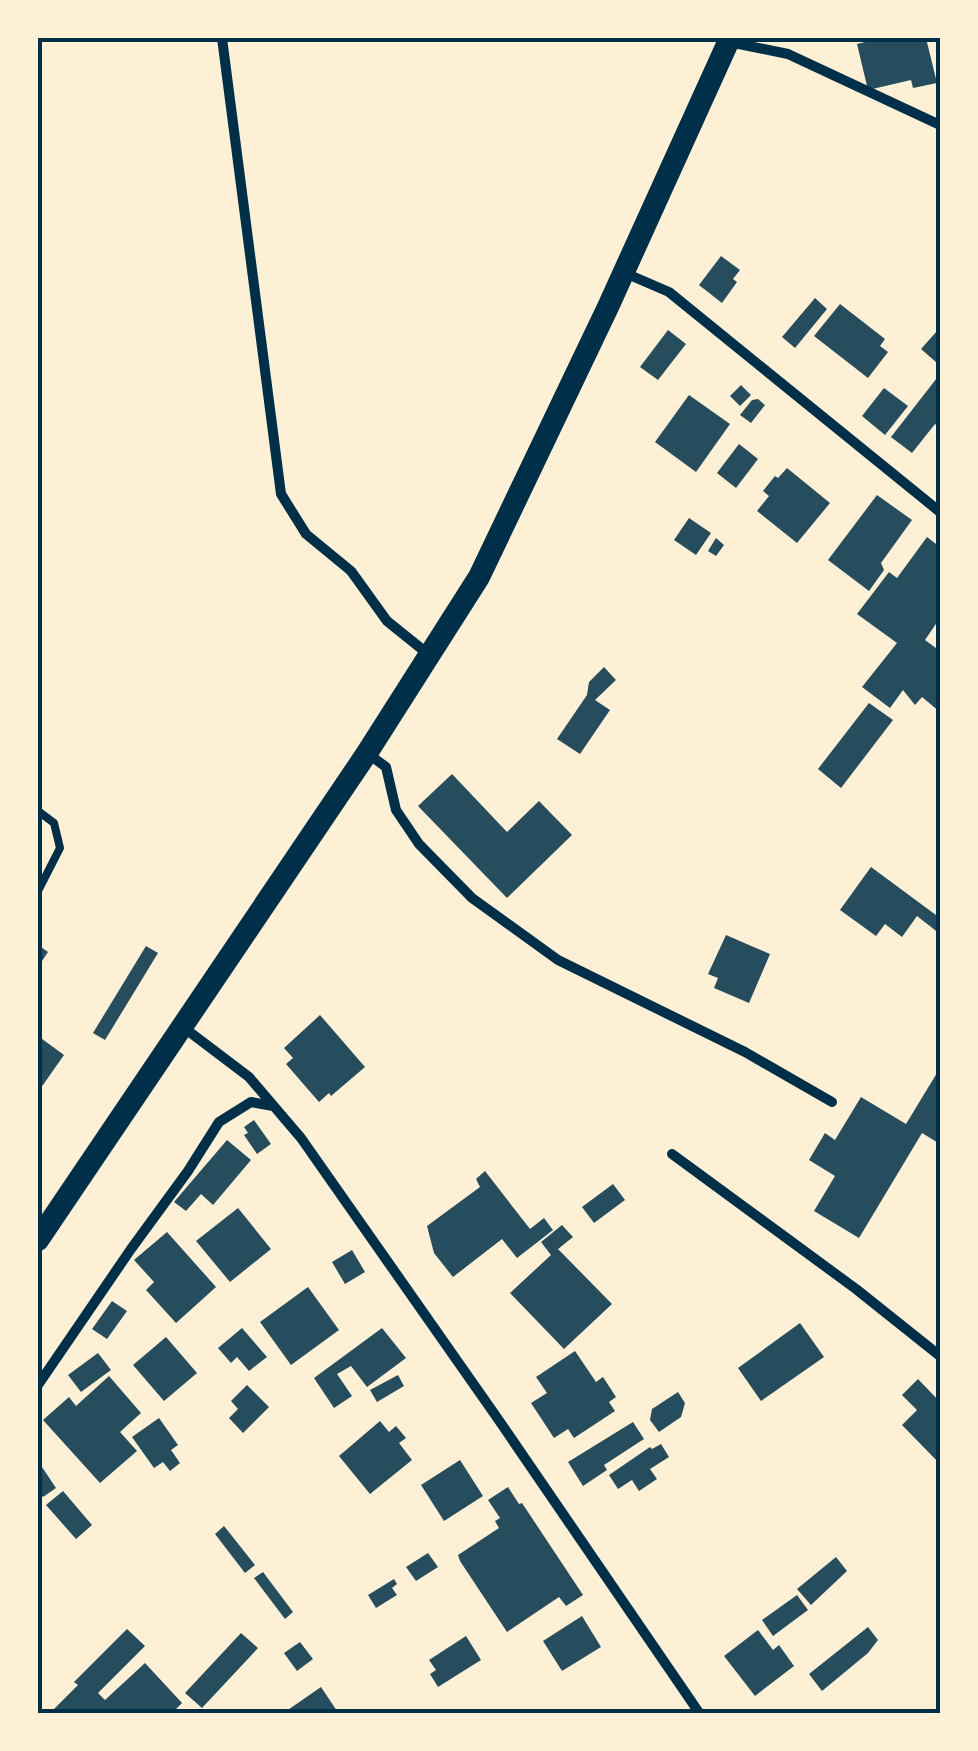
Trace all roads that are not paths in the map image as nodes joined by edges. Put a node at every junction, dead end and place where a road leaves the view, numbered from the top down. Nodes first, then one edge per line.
1 (222, 38) edge
2 (729, 40) edge
3 (940, 125) edge
4 (624, 272) junction
5 (940, 512) edge
6 (429, 654) junction
7 (366, 753) junction
8 (38, 811) edge
9 (38, 890) edge
10 (183, 1026) junction
11 (832, 1102) dead end
12 (274, 1106) junction
13 (672, 1154) dead end
14 (38, 1240) edge
15 (940, 1356) edge
16 (38, 1386) edge
17 (700, 1714) edge

1 - 6 street
2 - 3 street
2 - 4 main road
4 - 5 street
4 - 6 main road
6 - 7 main road
7 - 10 main road
7 - 11 street
8 - 9 lane
10 - 12 street
10 - 14 main road
12 - 16 street
12 - 17 street
13 - 15 street

